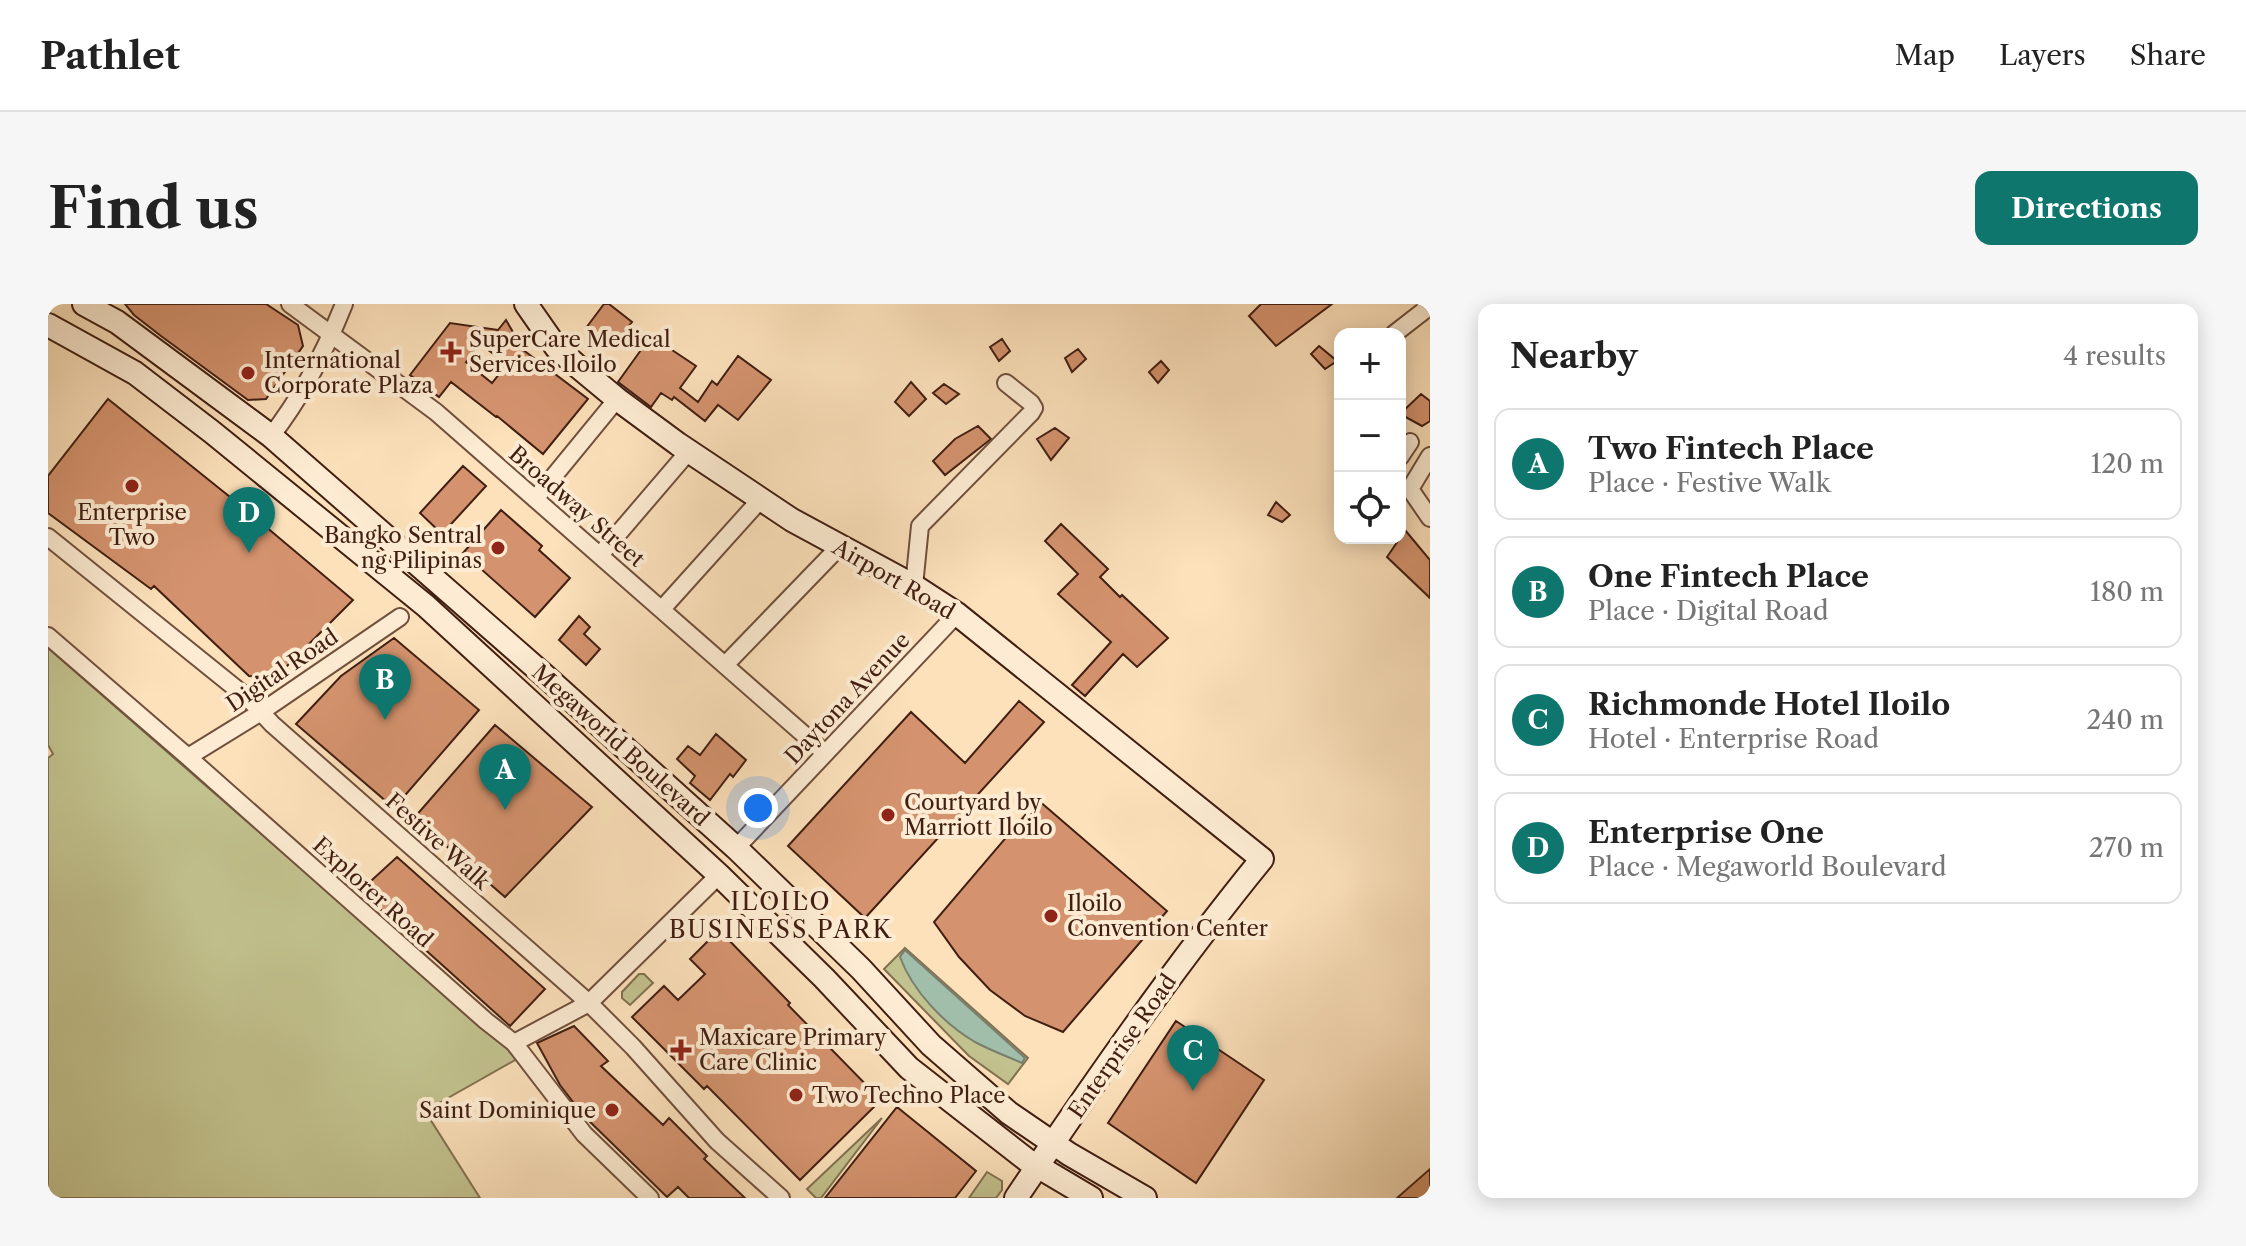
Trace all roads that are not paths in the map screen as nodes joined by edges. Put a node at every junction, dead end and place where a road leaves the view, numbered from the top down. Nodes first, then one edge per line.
1 (84, 304) edge
2 (290, 304) edge
3 (344, 304) edge
4 (526, 304) edge
5 (1430, 306) edge
6 (48, 325) edge
7 (1402, 328) edge
8 (332, 334) junction
9 (1006, 383) dead end
10 (617, 399) junction
11 (271, 436) junction
12 (1410, 442) dead end
13 (1406, 448) edge
14 (689, 451) junction
15 (1430, 456) edge
16 (1406, 483) edge
17 (1406, 485) edge
18 (535, 499) junction
19 (760, 500) junction
20 (1430, 518) edge
21 (48, 537) edge
22 (840, 546) junction
23 (600, 555) junction
24 (914, 586) junction
25 (662, 609) junction
26 (957, 614) junction
27 (400, 617) dead end
28 (48, 636) edge
29 (726, 664) junction
30 (261, 712) junction
31 (825, 753) junction
32 (188, 757) junction
33 (736, 848) junction
34 (1262, 859) joint
35 (719, 875) junction
36 (589, 1003) junction
37 (514, 1043) junction
38 (1009, 1113) junction
39 (993, 1134) junction
40 (1053, 1144) junction
41 (1037, 1167) junction
42 (1114, 1180) junction
43 (650, 1198) edge
44 (781, 1198) edge
45 (1016, 1198) edge
46 (1094, 1198) edge
47 (1145, 1198) edge

1 - 11 main road, Megaworld Boulevard
2 - 8 street, Broadway Street
3 - 8 street
4 - 10 main road, Airport Road
5 - 7 street
6 - 35 main road, Megaworld Boulevard
8 - 11 street
8 - 18 street, Broadway Street
9 - 24 street
10 - 14 main road, Airport Road
10 - 18 street
11 - 33 main road, Megaworld Boulevard
12 - 13 street
14 - 19 main road, Airport Road
14 - 23 street
15 - 16 street
17 - 20 street
18 - 23 street, Broadway Street
19 - 22 main road, Airport Road
19 - 25 street
21 - 30 street, Festive Walk
22 - 24 main road, Airport Road
22 - 29 street
23 - 25 street, Broadway Street
24 - 26 main road, Airport Road
25 - 29 street, Broadway Street
26 - 31 street, Daytona Avenue
26 - 34 main road, Airport Road
27 - 30 street, Digital Road
28 - 32 street, Explorer Road
29 - 31 street, Broadway Street
30 - 32 street, Digital Road
30 - 36 street, Festive Walk
31 - 33 street, Daytona Avenue
32 - 37 street, Explorer Road
33 - 38 main road, Megaworld Boulevard
34 - 40 main road, Enterprise Road
35 - 36 street
35 - 39 main road, Megaworld Boulevard
36 - 37 street
36 - 44 street, Festive Walk
37 - 43 street, Explorer Road
38 - 39 main road
38 - 40 main road, Megaworld Boulevard
39 - 41 main road, Megaworld Boulevard
40 - 41 main road, Enterprise Road
40 - 42 main road, Megaworld Boulevard
41 - 45 main road, Enterprise Road
41 - 46 main road, Megaworld Boulevard
42 - 46 main road
42 - 47 main road, Megaworld Boulevard

